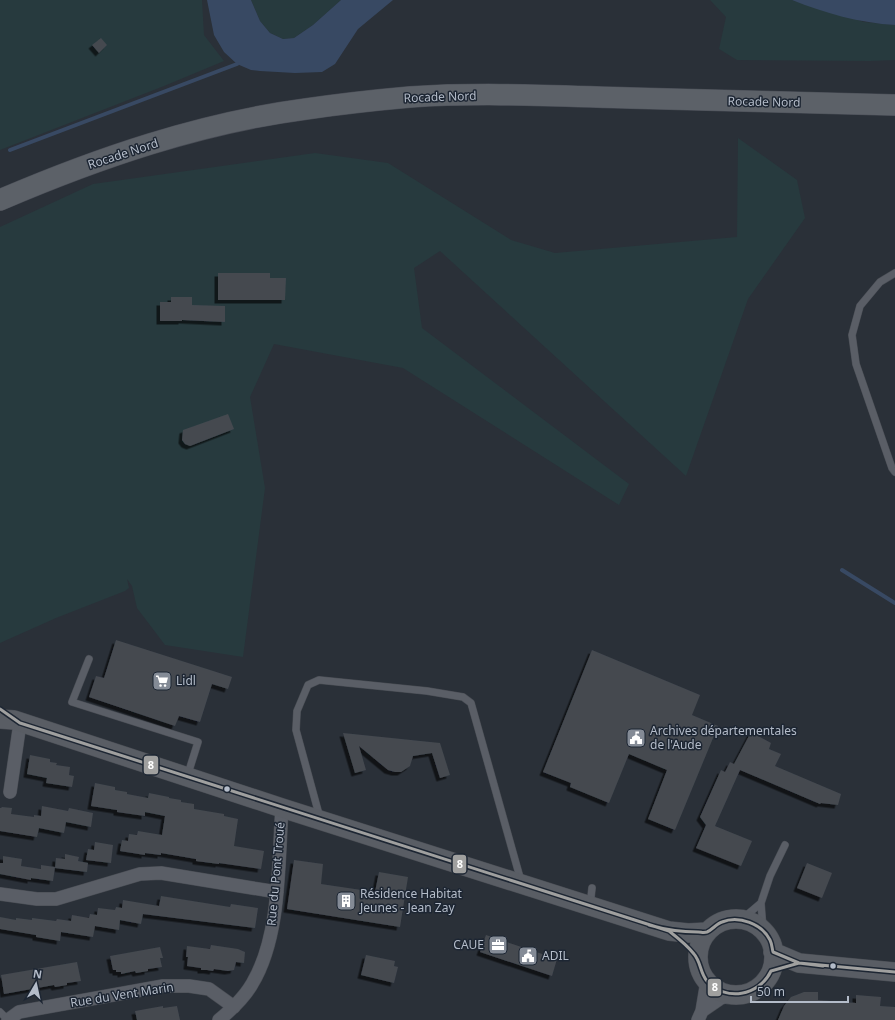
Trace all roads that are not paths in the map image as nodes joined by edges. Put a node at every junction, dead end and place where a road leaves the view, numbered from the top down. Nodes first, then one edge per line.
1 (895, 105) edge
2 (0, 200) edge
3 (895, 273) edge
4 (895, 472) edge
5 (88, 659) dead end
6 (9, 718) edge
7 (186, 777) junction
8 (10, 792) dead end
9 (282, 808) junction
10 (321, 820) junction
11 (785, 845) dead end
12 (522, 885) junction
13 (277, 892) junction
14 (0, 894) edge
15 (761, 903) junction
16 (741, 920) junction
17 (763, 930) junction
18 (669, 931) junction
19 (707, 932) junction
20 (773, 952) junction
21 (698, 959) junction
22 (799, 963) junction
23 (771, 971) junction
24 (895, 972) edge
25 (707, 981) junction
26 (733, 995) junction
27 (234, 1007) junction
28 (0, 1012) edge
29 (700, 1015) edge
30 (8, 1020) edge
31 (219, 1020) edge

1 - 2 main road, Rocade Nord
3 - 4 lane
5 - 7 lane
6 - 7 street
6 - 8 street
7 - 9 street
9 - 10 street
9 - 13 street, Rue du Pont Troué
10 - 12 street
10 - 12 lane
11 - 15 lane
12 - 18 street
13 - 14 street
13 - 27 street, Rue du Pont Troué
15 - 16 lane
15 - 17 lane
16 - 17 street
16 - 19 street
17 - 20 street
18 - 19 street
18 - 21 street
19 - 21 street
20 - 22 street
20 - 23 street
21 - 25 street
22 - 23 street
22 - 24 street
23 - 26 street
25 - 26 street
25 - 29 street
26 - 29 street
27 - 30 street, Rue du Vent Marin
27 - 31 street, Rue du Pont Troué
28 - 30 lane

